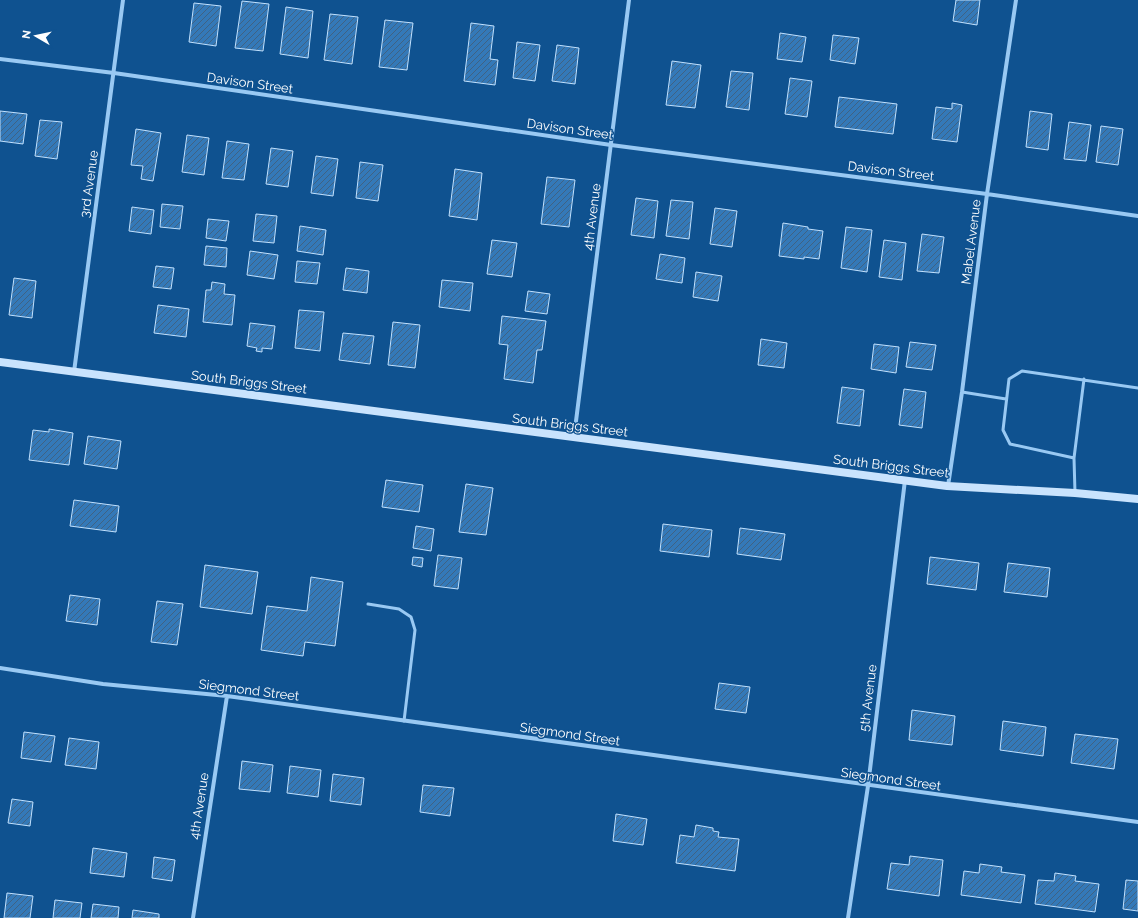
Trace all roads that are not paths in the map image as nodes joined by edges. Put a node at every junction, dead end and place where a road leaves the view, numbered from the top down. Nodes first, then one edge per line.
1 (123, 0) edge
2 (629, 0) edge
3 (1016, 0) edge
4 (0, 59) edge
5 (114, 73) junction
6 (611, 145) junction
7 (987, 194) junction
8 (1138, 216) edge
9 (0, 362) edge
10 (74, 372) junction
11 (1084, 379) junction
12 (1138, 388) edge
13 (962, 392) junction
14 (1006, 399) junction
15 (574, 437) junction
16 (1074, 458) junction
17 (905, 480) junction
18 (948, 486) junction
19 (1075, 493) junction
20 (1138, 499) edge
21 (368, 604) dead end
22 (0, 668) edge
23 (227, 696) junction
24 (404, 721) junction
25 (868, 786) junction
26 (1138, 822) edge
27 (193, 918) edge
28 (848, 918) edge

1 - 5 street, 3rd Avenue
2 - 6 street, 4th Avenue
3 - 7 street, Mabel Avenue
4 - 5 street, Davison Street
5 - 6 street, Davison Street
5 - 10 street, 3rd Avenue
6 - 7 street, Davison Street
6 - 15 street, 4th Avenue
7 - 8 street, Davison Street
7 - 13 street, Mabel Avenue
9 - 10 street, South Briggs Street
10 - 15 street, South Briggs Street
11 - 12 lane
11 - 14 lane
11 - 16 lane
13 - 14 lane
13 - 18 street, Mabel Avenue
14 - 16 lane
15 - 17 street, South Briggs Street
16 - 19 lane
17 - 18 street, South Briggs Street
17 - 25 street, 5th Avenue
18 - 19 street, South Briggs Street
19 - 20 street, South Briggs Street
21 - 24 lane
22 - 23 street, Siegmond Street
23 - 24 street, Siegmond Street
23 - 27 street, 4th Avenue
24 - 25 street, Siegmond Street
25 - 26 street, Siegmond Street
25 - 28 street, 5th Avenue

